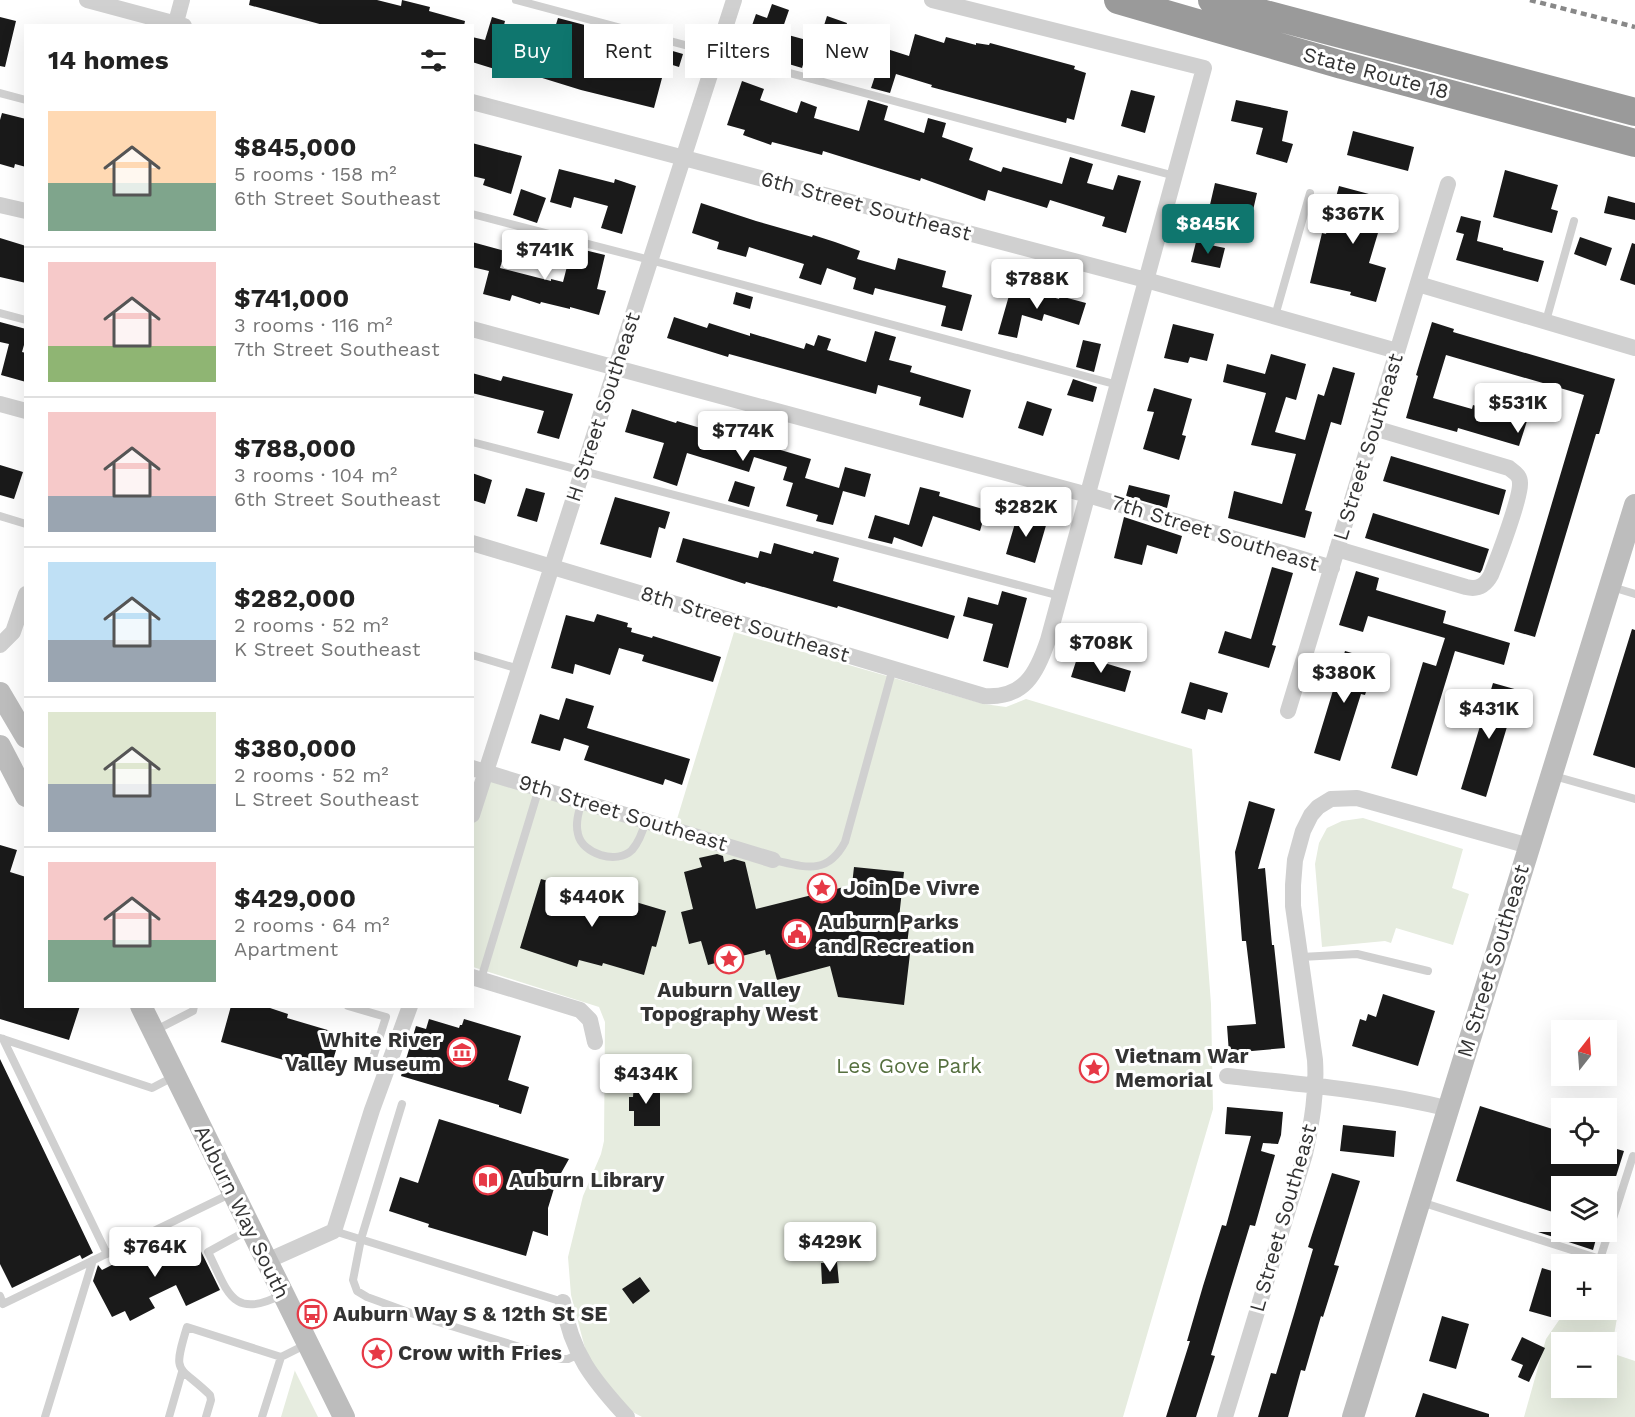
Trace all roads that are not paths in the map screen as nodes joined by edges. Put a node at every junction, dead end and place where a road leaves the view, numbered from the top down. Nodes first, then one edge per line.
1 (87, 0) edge
2 (182, 0) edge
3 (516, 0) edge
4 (734, 0) edge
5 (932, 0) edge
6 (1118, 0) edge
7 (1212, 0) edge
8 (174, 24) edge
9 (178, 24) edge
10 (726, 24) edge
11 (685, 44) edge
12 (791, 72) edge
13 (709, 78) edge
14 (0, 93) edge
15 (24, 99) edge
16 (474, 103) edge
17 (1635, 112) edge
18 (1635, 142) edge
19 (683, 158) junction
20 (1175, 176) junction
21 (1448, 184) dead end
22 (1310, 193) dead end
23 (0, 204) edge
24 (24, 210) edge
25 (474, 215) edge
26 (1574, 220) dead end
27 (650, 260) junction
28 (1146, 280) junction
29 (1418, 284) junction
30 (0, 313) edge
31 (1275, 316) junction
32 (24, 320) edge
33 (1545, 321) junction
34 (474, 330) edge
35 (1635, 348) edge
36 (1397, 351) junction
37 (616, 367) junction
38 (1118, 385) junction
39 (0, 404) edge
40 (24, 410) edge
41 (1374, 428) junction
42 (474, 443) edge
43 (582, 472) junction
44 (1088, 495) junction
45 (1635, 505) edge
46 (0, 516) edge
47 (24, 523) edge
48 (474, 544) edge
49 (1337, 549) junction
50 (552, 566) junction
51 (1332, 568) junction
52 (1609, 585) junction
53 (1635, 594) edge
54 (1060, 596) junction
55 (24, 605) edge
56 (19, 634) edge
57 (0, 645) edge
58 (474, 656) edge
59 (893, 668) junction
60 (519, 669) junction
61 (0, 693) edge
62 (1288, 711) dead end
63 (24, 734) edge
64 (0, 746) edge
65 (479, 770) edge
66 (1551, 775) junction
67 (539, 788) junction
68 (24, 792) edge
69 (1635, 799) edge
70 (582, 801) junction
71 (474, 802) edge
72 (646, 820) junction
73 (1529, 846) junction
74 (773, 860) joint
75 (1301, 957) junction
76 (1428, 971) dead end
77 (477, 978) edge
78 (142, 1008) edge
79 (194, 1008) edge
80 (355, 1008) edge
81 (409, 1008) edge
82 (154, 1031) junction
83 (1, 1039) edge
84 (596, 1042) dead end
85 (369, 1070) dead end
86 (175, 1075) junction
87 (1227, 1076) dead end
88 (1316, 1085) junction
89 (402, 1104) dead end
90 (1450, 1109) junction
91 (1633, 1156) dead end
92 (232, 1192) junction
93 (1421, 1202) junction
94 (250, 1229) junction
95 (334, 1231) junction
96 (361, 1239) junction
97 (107, 1254) junction
98 (93, 1260) junction
99 (267, 1261) junction
100 (283, 1294) junction
101 (0, 1296) edge
102 (563, 1302) joint
103 (307, 1344) junction
104 (579, 1354) junction
105 (281, 1357) junction
106 (182, 1372) junction
107 (45, 1417) edge
108 (169, 1417) edge
109 (206, 1417) edge
110 (262, 1417) edge
111 (344, 1417) edge
112 (627, 1417) edge
113 (1225, 1417) edge
114 (1353, 1417) edge

1 - 8 street
2 - 9 street
3 - 11 lane
4 - 10 street, H Street Southeast
5 - 20 street
6 - 18 highway, State Route 18
7 - 17 highway, State Route 18
12 - 20 lane
13 - 19 street, H Street Southeast
14 - 15 lane
16 - 19 street, 6th Street Southeast
19 - 27 street, H Street Southeast
19 - 28 street, 6th Street Southeast
20 - 28 street
21 - 29 street, L Street Southeast
22 - 31 lane
23 - 24 street
25 - 27 lane
26 - 33 lane
27 - 37 street, H Street Southeast
27 - 38 lane
28 - 31 street, 6th Street Southeast
28 - 38 street
29 - 33 street
29 - 36 street, L Street Southeast
30 - 32 lane
31 - 36 street, 6th Street Southeast
33 - 35 street
34 - 37 street, 7th Street Southeast
36 - 41 street, L Street Southeast
37 - 43 street, H Street Southeast
37 - 44 street, 7th Street Southeast
38 - 44 street
39 - 40 street
41 - 49 street, L Street Southeast
41 - 49 street
42 - 43 lane
43 - 50 street, H Street Southeast
43 - 54 lane
44 - 51 street, 7th Street Southeast
44 - 54 street
45 - 52 main road, M Street Southeast
46 - 47 lane
48 - 50 street, 8th Street Southeast
49 - 51 street, L Street Southeast
50 - 59 street, 8th Street Southeast
50 - 60 street, H Street Southeast
51 - 62 street, L Street Southeast
52 - 53 lane
52 - 66 main road, M Street Southeast
54 - 59 street, 8th Street Southeast
55 - 56 street
56 - 57 street
58 - 60 lane
59 - 74 lane
60 - 65 street, H Street Southeast
61 - 63 main road
64 - 68 main road
65 - 67 street, 9th Street Southeast
65 - 71 street, H Street Southeast
66 - 69 lane
66 - 73 main road, M Street Southeast
67 - 70 street, 9th Street Southeast
67 - 77 lane
70 - 72 street, 9th Street Southeast
70 - 72 lane
72 - 74 street, 9th Street Southeast
73 - 75 street, L Street Southeast
73 - 90 main road, M Street Southeast
75 - 76 lane
75 - 88 street, L Street Southeast
77 - 84 street
78 - 82 main road, Auburn Way South
79 - 82 lane
80 - 85 lane
81 - 95 street
82 - 86 main road, Auburn Way South
83 - 86 lane
83 - 97 lane
86 - 92 main road, Auburn Way South
87 - 88 street
88 - 90 street
88 - 113 street, L Street Southeast
89 - 96 lane
90 - 93 main road, M Street Southeast
91 - 93 lane
92 - 94 main road, Auburn Way South
92 - 97 lane
93 - 114 main road, M Street Southeast
94 - 99 main road, Auburn Way South
94 - 100 lane
95 - 96 lane
95 - 99 street
96 - 102 lane
96 - 104 lane
97 - 98 lane
98 - 101 lane
98 - 107 lane
99 - 100 main road, Auburn Way South
100 - 103 main road, Auburn Way South
102 - 104 street
103 - 105 lane
103 - 111 main road, Auburn Way South
104 - 112 street
105 - 106 lane
105 - 110 lane
106 - 108 lane
106 - 109 lane

